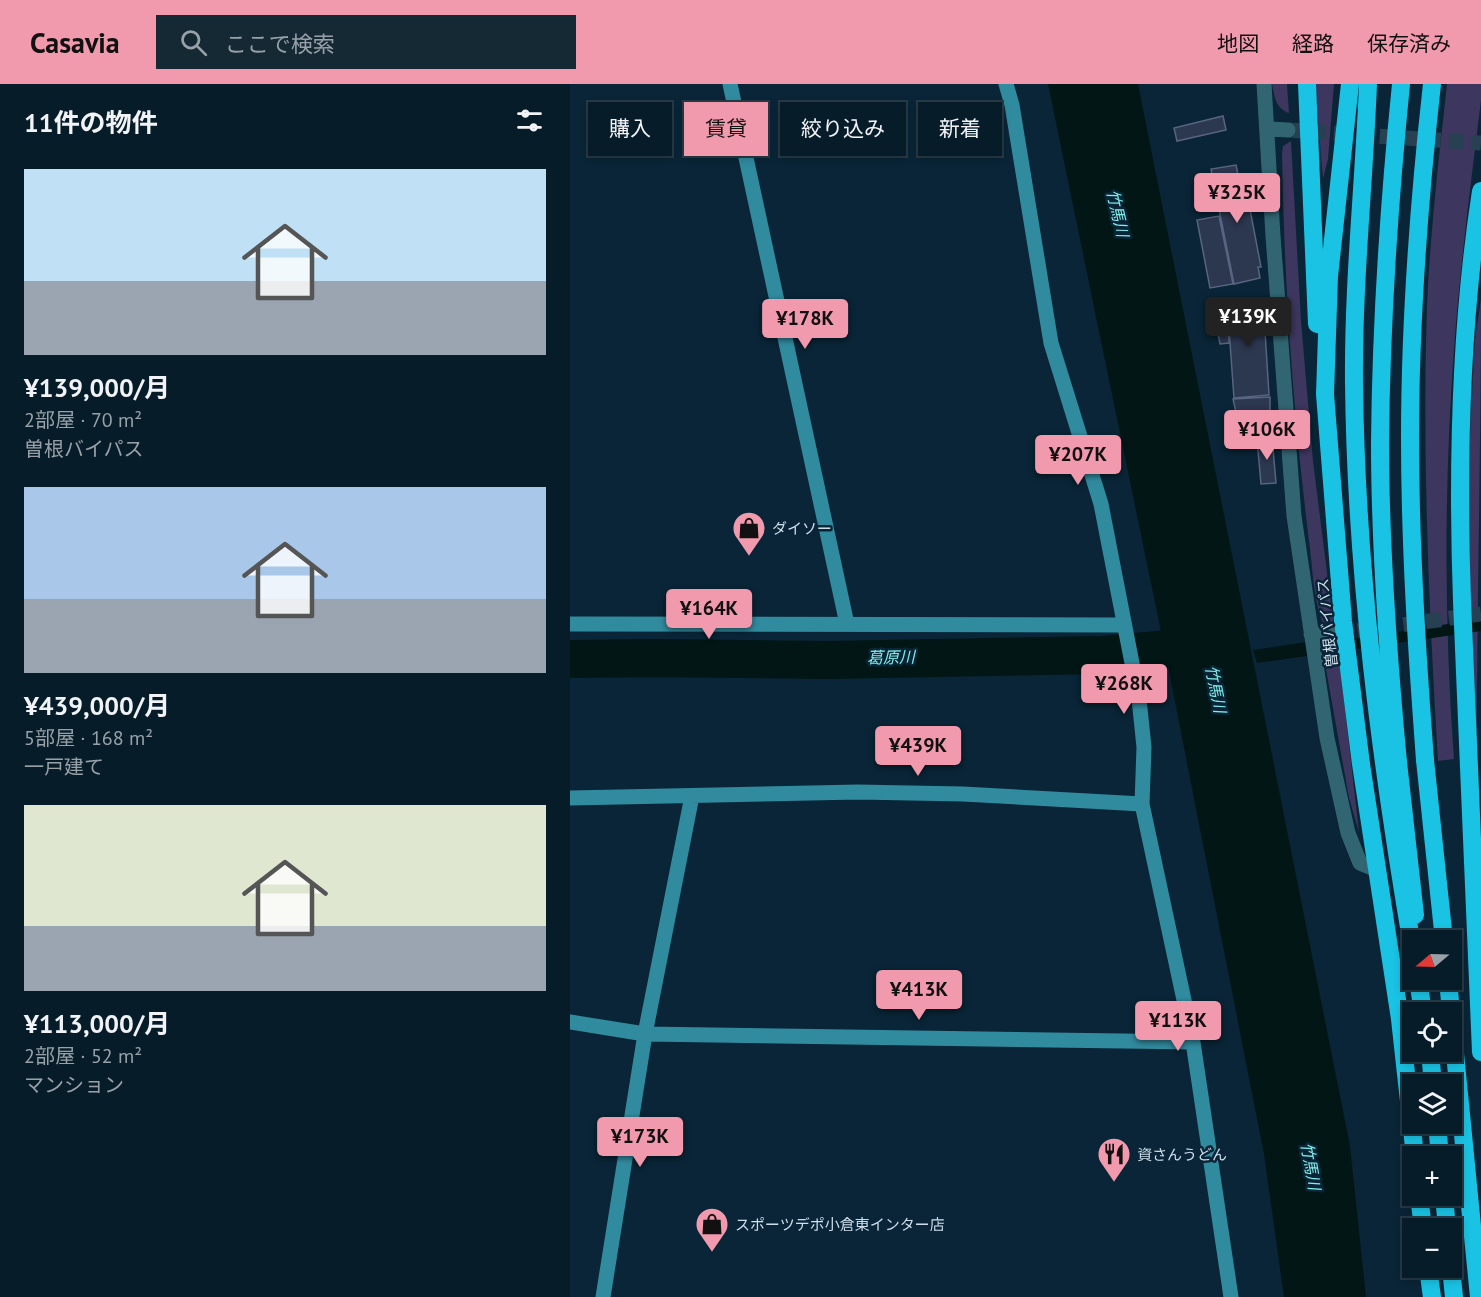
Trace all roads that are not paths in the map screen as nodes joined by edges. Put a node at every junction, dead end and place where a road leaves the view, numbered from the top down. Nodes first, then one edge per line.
1 (730, 84) edge
2 (1006, 84) edge
3 (1264, 84) edge
4 (1307, 84) edge
5 (1350, 84) edge
6 (1368, 84) edge
7 (1401, 84) edge
8 (1432, 84) edge
9 (1268, 129) junction
10 (1288, 130) tunnel mouth
11 (1481, 191) edge
12 (1325, 394) junction
13 (570, 624) edge
14 (848, 624) junction
15 (1124, 625) junction
16 (1311, 634) junction
17 (1333, 634) tunnel mouth
18 (692, 796) junction
19 (570, 798) edge
20 (1142, 804) junction
21 (1377, 870) junction
22 (1410, 930) edge
23 (1417, 930) edge
24 (1443, 930) edge
25 (570, 1022) edge
26 (645, 1034) junction
27 (1193, 1042) junction
28 (1481, 1052) edge
29 (1456, 1062) edge
30 (1414, 1146) edge
31 (1429, 1278) edge
32 (1452, 1278) edge
33 (603, 1297) edge
34 (1231, 1297) edge
35 (1432, 1297) edge
36 (1454, 1297) edge
37 (1480, 1297) edge

1 - 14 street
2 - 15 street
3 - 9 street
4 - 12 highway
5 - 12 highway, 曽根バイパス
6 - 22 highway, bridge
7 - 23 highway, bridge
8 - 24 highway, bridge
9 - 10 street
9 - 16 street
11 - 28 highway, bridge
12 - 21 highway, 曽根バイパス
13 - 14 street
14 - 15 street
15 - 20 street
16 - 17 street
16 - 21 street
18 - 19 street
18 - 20 street
18 - 26 street
20 - 27 street
21 - 30 highway, 曽根バイパス
25 - 26 street
26 - 27 street
26 - 33 street
27 - 34 street
29 - 37 highway
31 - 35 highway
32 - 36 highway

